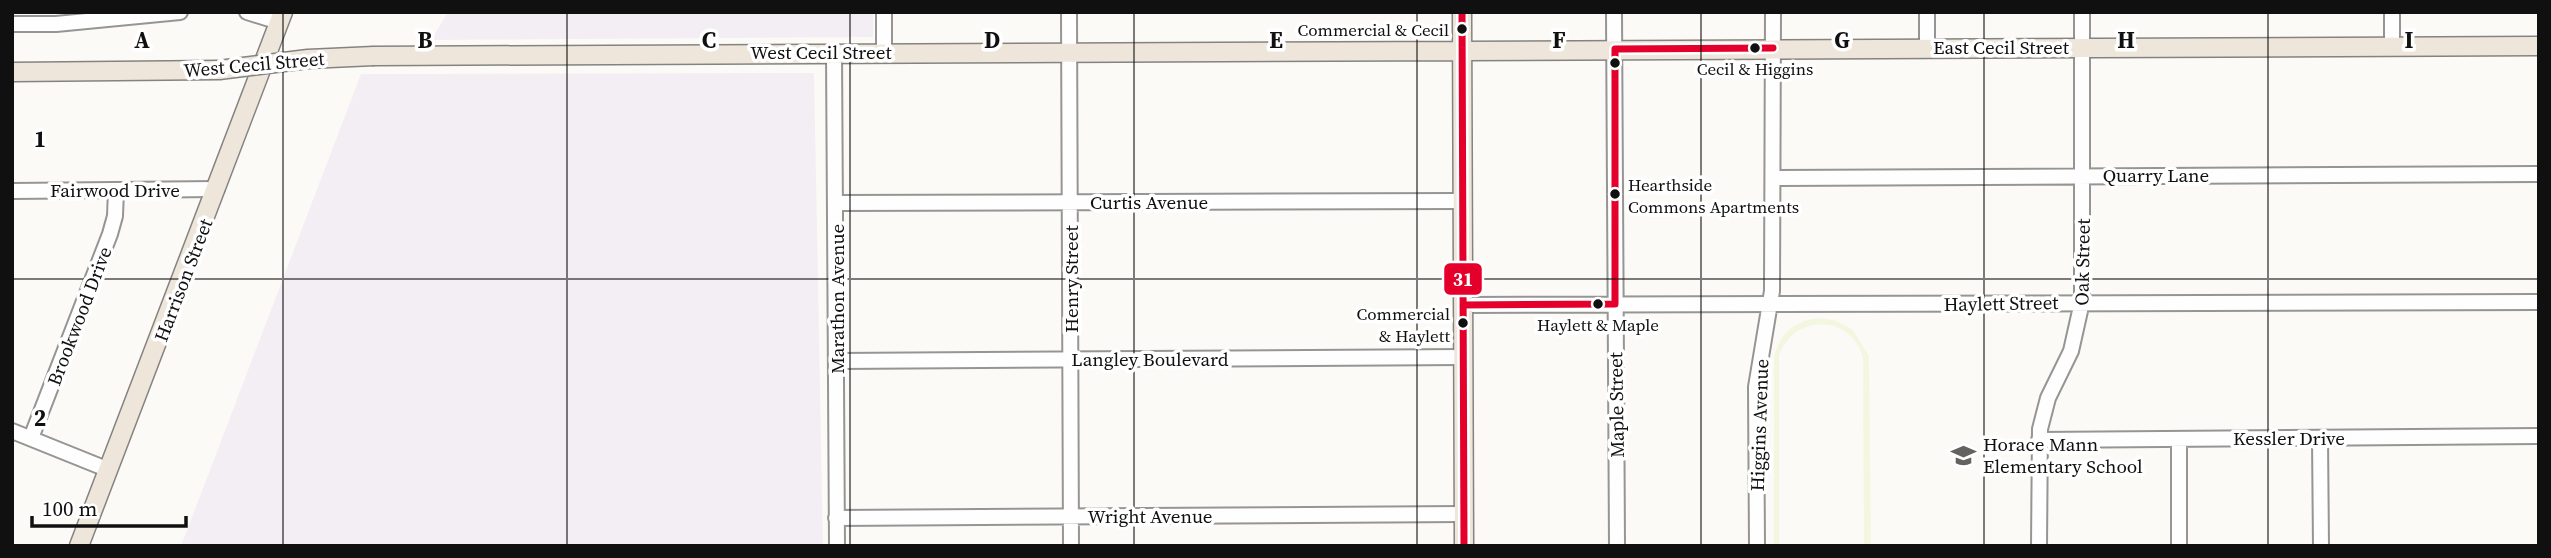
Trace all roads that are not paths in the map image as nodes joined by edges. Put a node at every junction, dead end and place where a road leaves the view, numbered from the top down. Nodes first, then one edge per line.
1 (180, 12) edge
2 (247, 12) edge
3 (884, 12) edge
4 (1069, 12) edge
5 (1462, 12) edge
6 (1614, 12) edge
7 (1773, 12) edge
8 (1927, 12) edge
9 (2082, 12) edge
10 (2392, 12) edge
11 (131, 15) edge
12 (281, 17) edge
13 (12, 24) edge
14 (2392, 45) junction
15 (2539, 46) edge
16 (1927, 47) junction
17 (2082, 47) junction
18 (1773, 48) junction
19 (1463, 50) junction
20 (1615, 50) junction
21 (1069, 51) junction
22 (834, 52) junction
23 (884, 52) junction
24 (12, 72) edge
25 (2539, 174) edge
26 (2082, 176) junction
27 (1773, 178) junction
28 (116, 190) junction
29 (217, 190) junction
30 (12, 191) edge
31 (1462, 201) junction
32 (1070, 202) junction
33 (836, 203) junction
34 (2082, 302) junction
35 (2539, 302) edge
36 (1615, 304) junction
37 (1771, 304) junction
38 (1463, 305) junction
39 (1463, 357) junction
40 (1071, 359) junction
41 (838, 361) junction
42 (12, 431) edge
43 (2539, 436) edge
44 (31, 438) junction
45 (2320, 438) junction
46 (2179, 439) junction
47 (2039, 440) junction
48 (109, 470) junction
49 (1464, 514) junction
50 (1071, 516) junction
51 (836, 518) junction
52 (79, 546) edge
53 (837, 546) edge
54 (1072, 546) edge
55 (1464, 546) edge
56 (1617, 546) edge
57 (1757, 546) edge
58 (2039, 546) edge
59 (2179, 546) edge
60 (2321, 546) edge

1 - 11 street
2 - 12 street
3 - 23 street
4 - 21 street, Henry Street
5 - 19 main road
6 - 20 street, Maple Street
7 - 18 street, Higgins Avenue
8 - 16 street
9 - 17 street, Oak Street
10 - 14 street
11 - 13 street
12 - 29 main road, Harrison Street
14 - 15 main road, East Cecil Street
14 - 17 main road, East Cecil Street
16 - 17 main road, East Cecil Street
16 - 18 main road, East Cecil Street
17 - 26 street, Oak Street
18 - 20 main road, East Cecil Street
18 - 27 street, Higgins Avenue
19 - 20 main road, East Cecil Street
19 - 21 main road, West Cecil Street
19 - 31 main road
20 - 36 street, Maple Street
21 - 23 main road, West Cecil Street
21 - 32 street, Henry Street
22 - 23 main road, West Cecil Street
22 - 24 main road, West Cecil Street, bridge
22 - 33 street, Marathon Avenue
25 - 26 street, Quarry Lane
26 - 27 street, Quarry Lane
26 - 34 street, Oak Street
27 - 37 street, Higgins Avenue
28 - 29 street, Fairwood Drive
28 - 30 street, Fairwood Drive
28 - 44 street, Brookwood Drive
29 - 48 main road, Harrison Street
31 - 32 street, Curtis Avenue
31 - 38 main road
32 - 33 street, Curtis Avenue
32 - 40 street, Henry Street
33 - 41 street, Marathon Avenue
34 - 35 street, Haylett Street
34 - 37 street, Haylett Street
34 - 47 street, Oak Street
36 - 37 street, Haylett Street
36 - 38 street, Haylett Street
36 - 56 street, Maple Street
37 - 57 street, Higgins Avenue
38 - 39 main road
39 - 40 street, Langley Boulevard
39 - 49 main road
40 - 41 street, Langley Boulevard
40 - 50 street, Henry Street
41 - 51 street, Marathon Avenue
42 - 44 street
43 - 45 street, Kessler Drive
44 - 48 street
45 - 46 street, Kessler Drive
45 - 60 street
46 - 47 street, Kessler Drive
46 - 59 street
47 - 58 street, Oak Street
48 - 52 main road, Harrison Street
49 - 50 street, Wright Avenue
49 - 55 main road
50 - 51 street, Wright Avenue
50 - 54 street, Henry Street
51 - 53 street, Marathon Avenue

